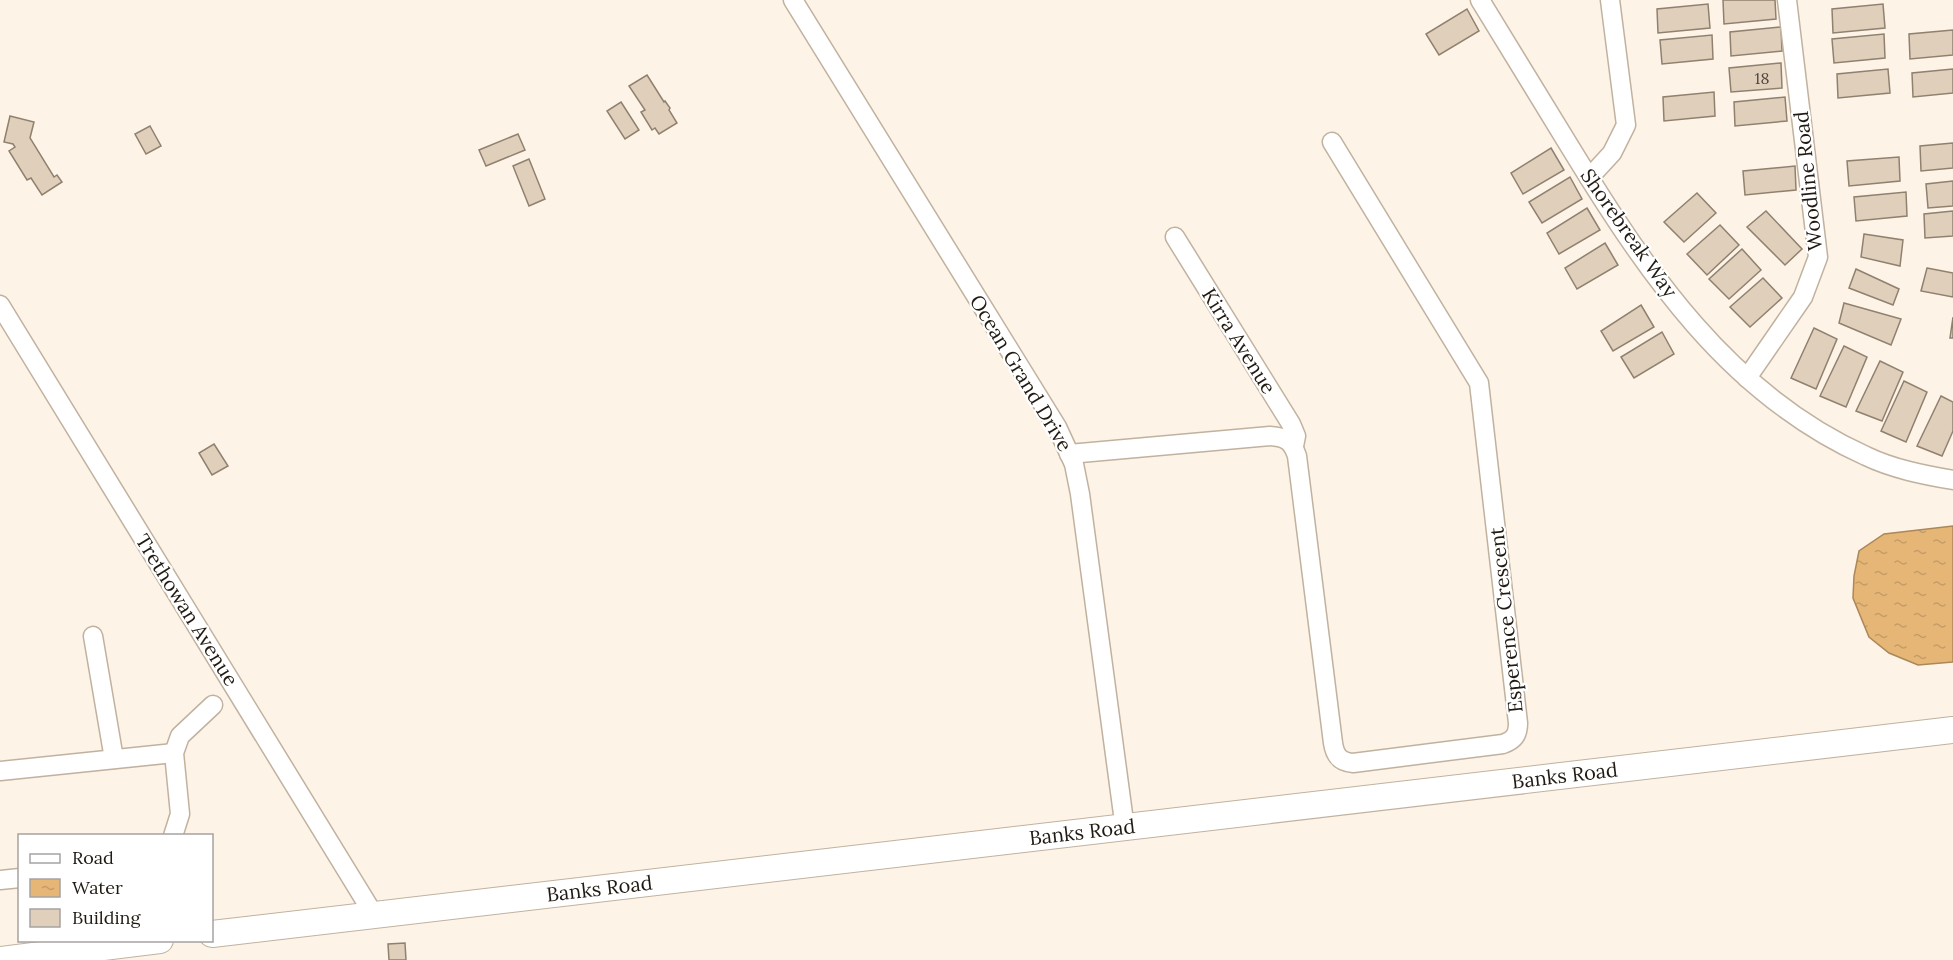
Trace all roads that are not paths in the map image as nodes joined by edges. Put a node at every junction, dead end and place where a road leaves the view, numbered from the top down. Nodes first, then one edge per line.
1 (793, 0) edge
2 (1480, 0) edge
3 (1610, 0) edge
4 (1787, 0) edge
5 (1332, 142) dead end
6 (1589, 178) junction
7 (1175, 237) dead end
8 (0, 305) edge
9 (1747, 378) junction
10 (1294, 446) junction
11 (1069, 454) junction
12 (1953, 480) edge
13 (93, 636) dead end
14 (213, 705) dead end
15 (1953, 730) edge
16 (174, 753) junction
17 (114, 759) junction
18 (0, 771) edge
19 (1125, 829) junction
20 (174, 834) edge
21 (18, 878) edge
22 (0, 880) edge
23 (374, 915) junction
24 (213, 934) edge
25 (144, 942) edge
26 (0, 960) edge

1 - 11 street, Ocean Grand Drive
2 - 6 street, Shorebreak Way
3 - 6 street
4 - 9 street, Woodline Road
5 - 10 street, Esperence Crescent
6 - 9 street, Shorebreak Way
7 - 10 street, Kirra Avenue
8 - 23 street, Trethowan Avenue
9 - 12 street, Shorebreak Way
10 - 11 street
11 - 19 street, Ocean Grand Drive
13 - 17 street
14 - 16 street
15 - 19 street, Banks Road
16 - 17 street
16 - 20 street
17 - 18 street
19 - 23 street, Banks Road
21 - 22 street
23 - 24 street, Banks Road
25 - 26 street

